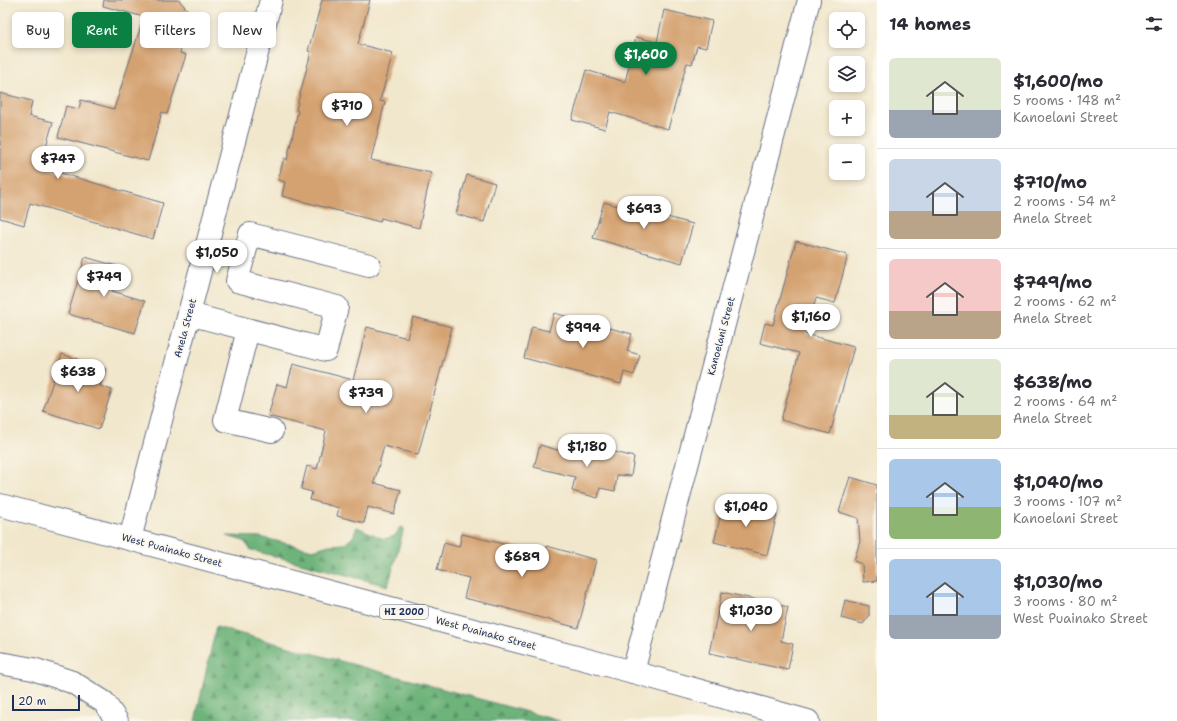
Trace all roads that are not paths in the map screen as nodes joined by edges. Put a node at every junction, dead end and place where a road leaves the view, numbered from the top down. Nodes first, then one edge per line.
1 (271, 0) edge
2 (809, 0) edge
3 (369, 265) dead end
4 (189, 314) junction
5 (248, 330) junction
6 (272, 431) dead end
7 (0, 505) edge
8 (130, 539) junction
9 (0, 663) edge
10 (634, 672) junction
11 (117, 721) edge
12 (808, 721) edge

1 - 4 main road, Anela Street
2 - 10 main road, Kanoelani Street
3 - 5 main road
4 - 5 main road
4 - 8 main road, Anela Street
5 - 6 main road
7 - 8 main road, West Puainako Street / HI 2000
8 - 10 main road, West Puainako Street / HI 2000
9 - 11 main road
10 - 12 main road, West Puainako Street / HI 2000

